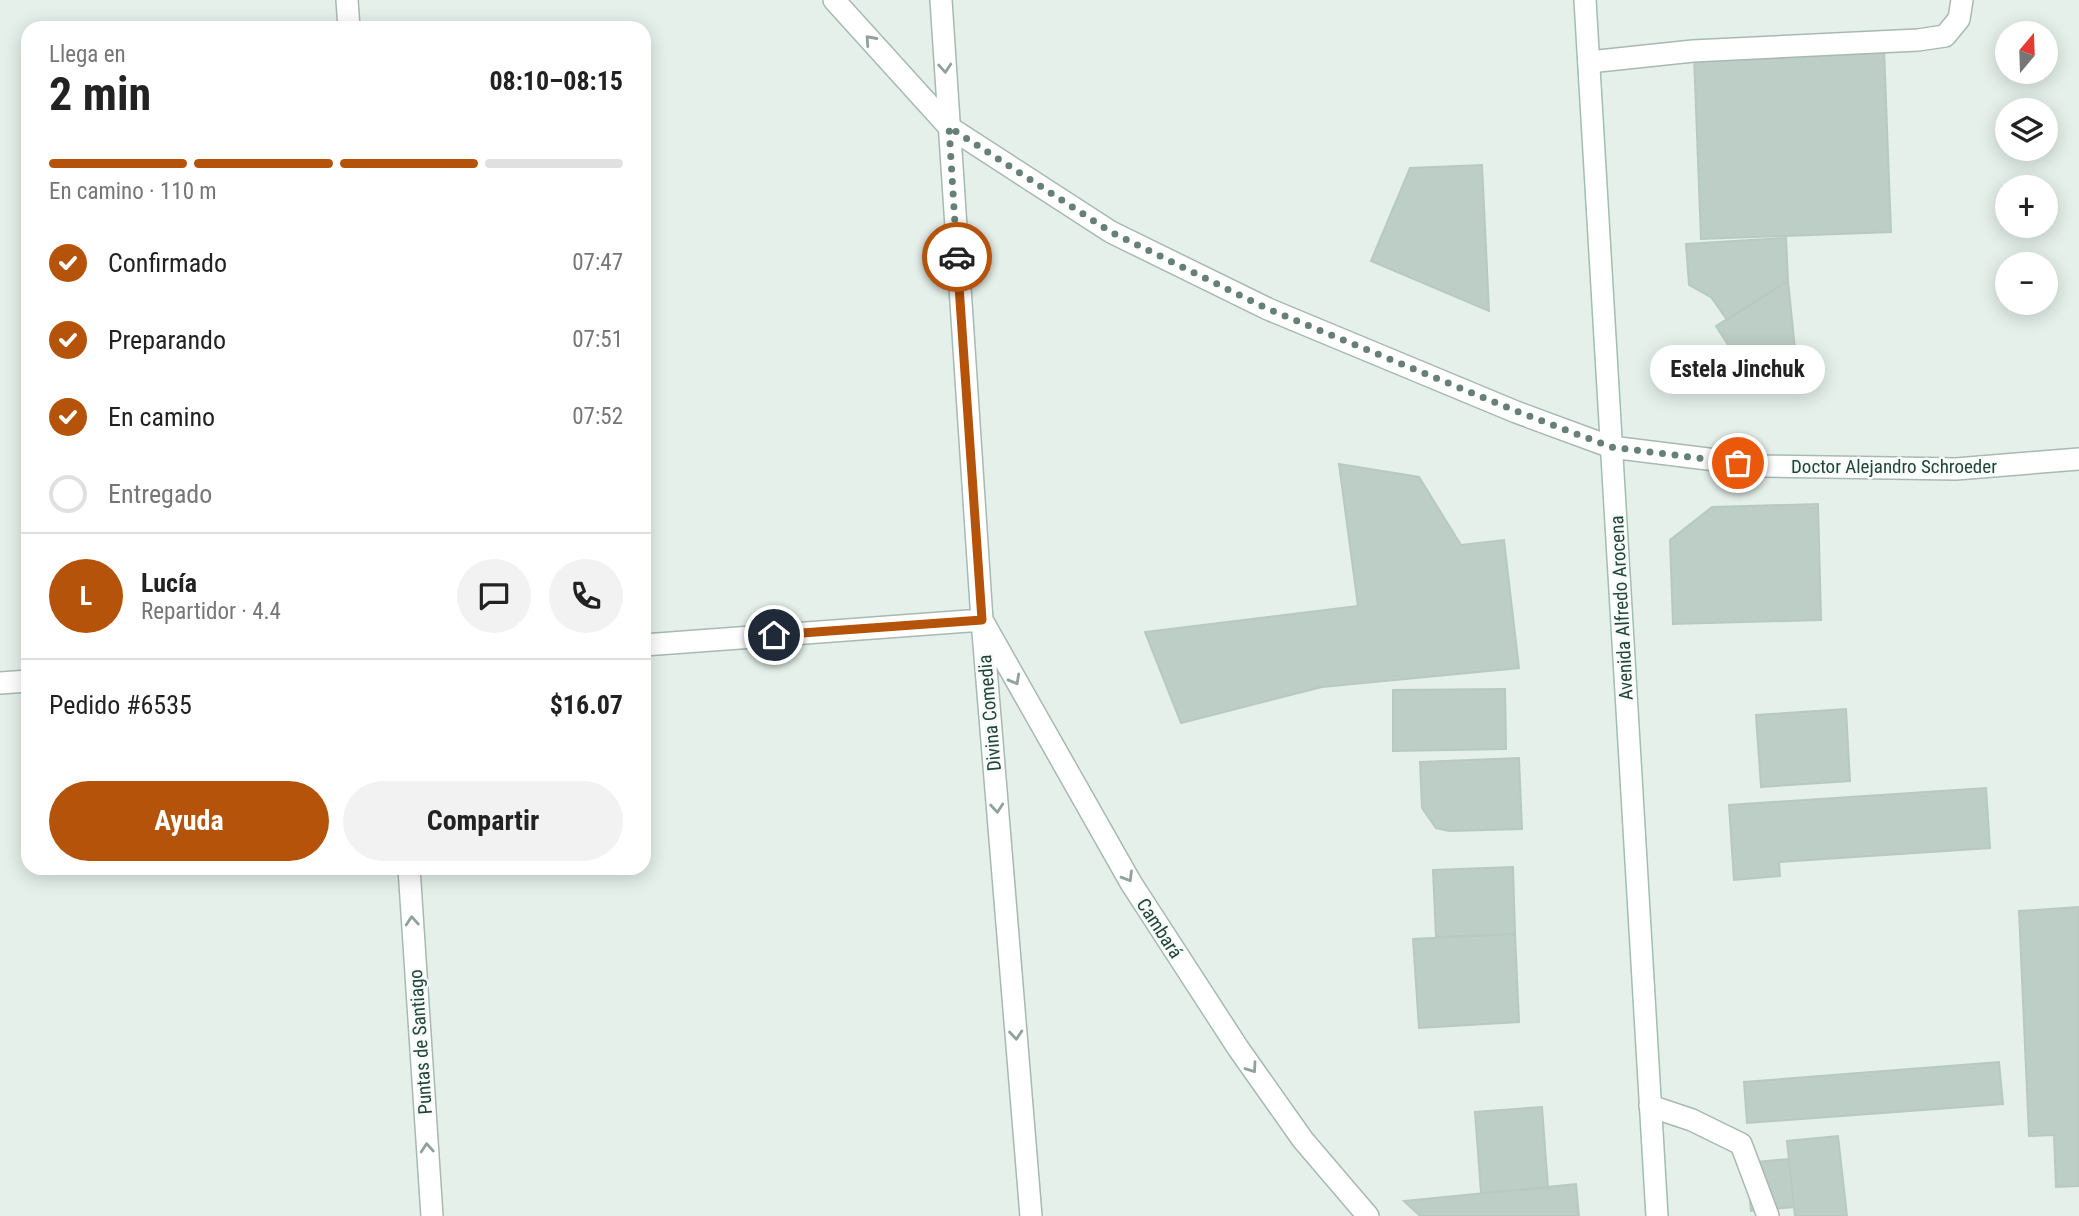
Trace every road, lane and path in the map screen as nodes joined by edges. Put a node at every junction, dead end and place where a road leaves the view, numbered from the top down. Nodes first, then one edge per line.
1 (347, 0) edge
2 (834, 0) edge
3 (941, 0) edge
4 (1585, 0) edge
5 (1962, 0) edge
6 (348, 21) edge
7 (1589, 62) junction
8 (949, 127) junction
9 (1611, 447) junction
10 (2079, 459) edge
11 (982, 620) junction
12 (651, 644) edge
13 (21, 682) edge
14 (0, 683) edge
15 (409, 875) edge
16 (1650, 1106) junction
17 (432, 1216) edge
18 (1031, 1216) edge
19 (1368, 1216) edge
20 (1657, 1216) edge
21 (1768, 1216) edge

1 - 6 street
8 -> 2 street, Doctor Alejandro Schroeder
3 -> 8 street, Divina Comedia
4 - 7 street, Avenida Alfredo Arocena
5 - 7 street
7 - 9 street, Avenida Alfredo Arocena
8 - 9 street, Doctor Alejandro Schroeder
8 - 11 street, Divina Comedia
9 - 10 street, Doctor Alejandro Schroeder
9 - 16 street, Avenida Alfredo Arocena
11 - 12 street
11 -> 18 street, Divina Comedia
11 -> 19 street, Cambará
13 - 14 street
17 -> 15 street, Puntas de Santiago
16 - 20 street, Avenida Alfredo Arocena
16 - 21 street

